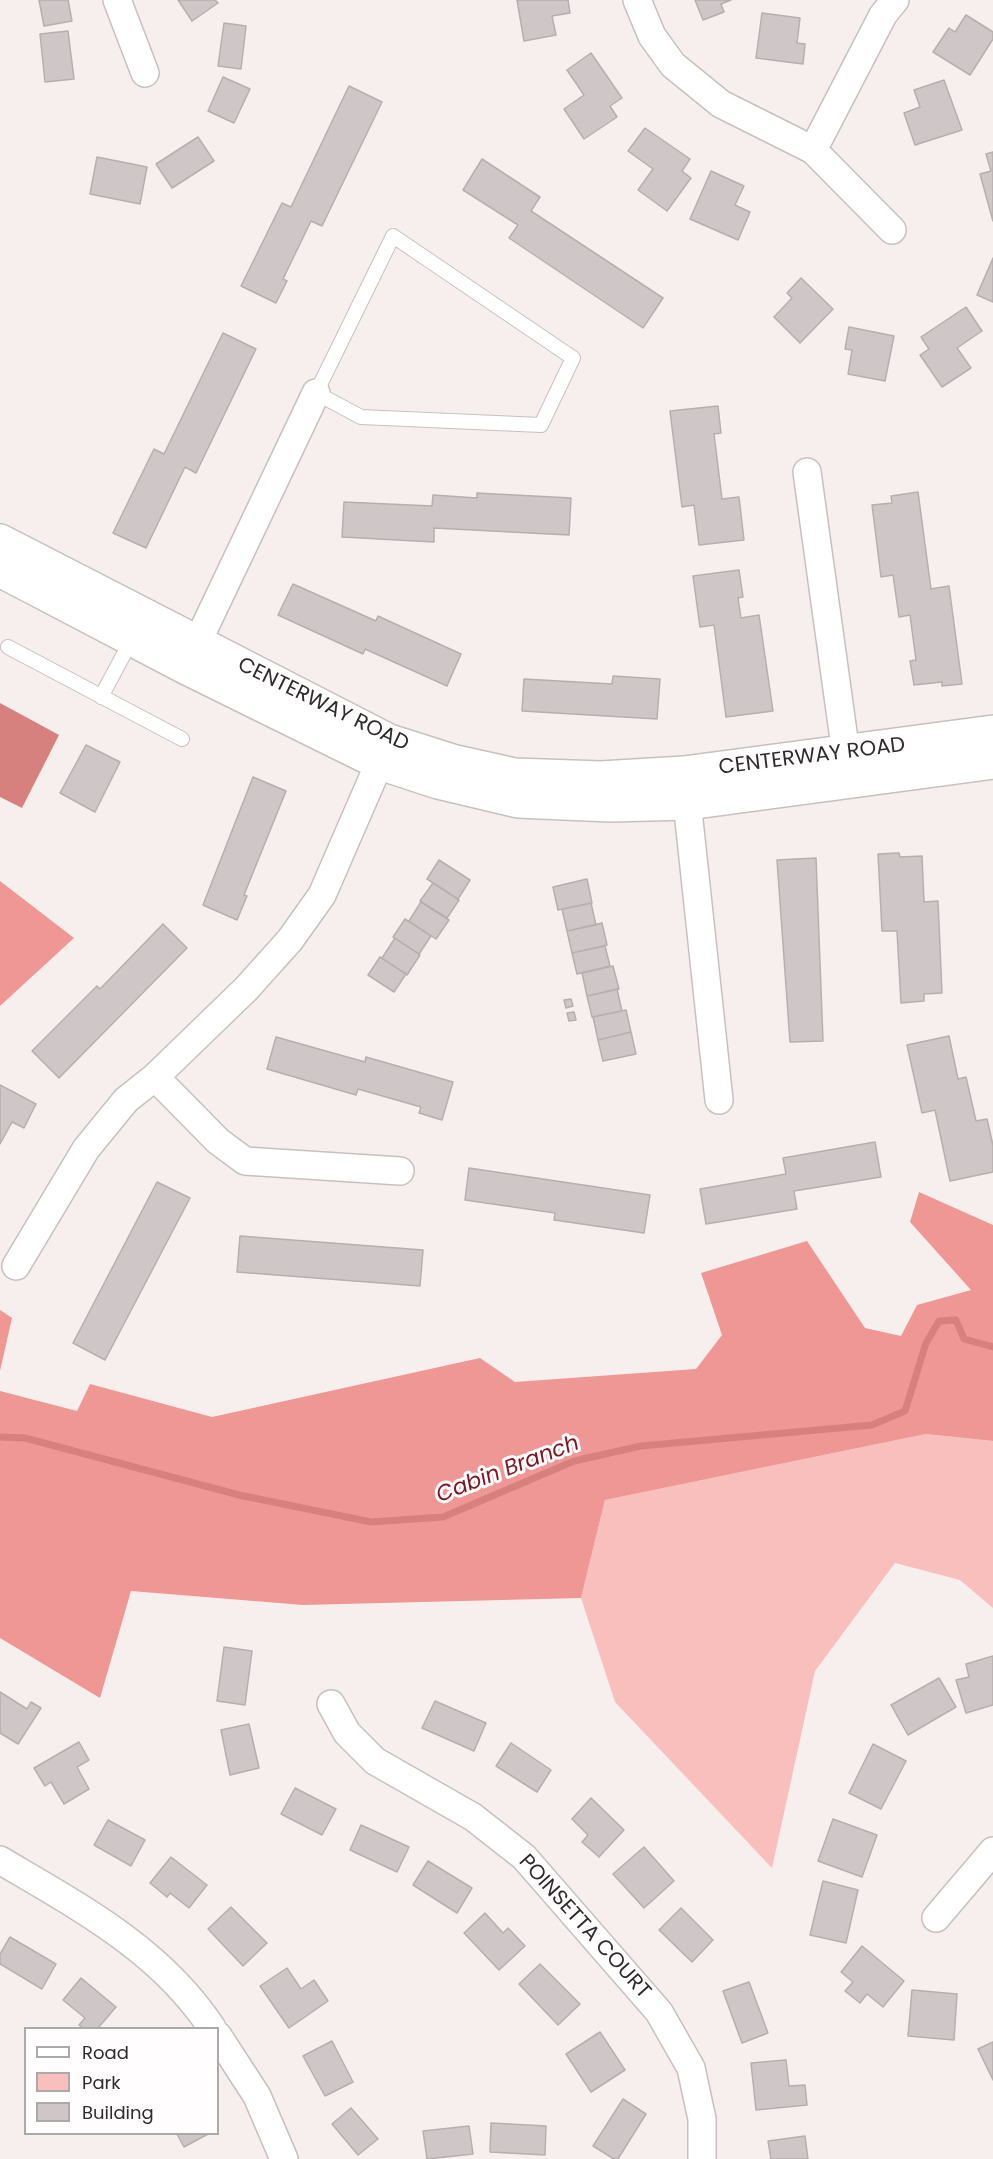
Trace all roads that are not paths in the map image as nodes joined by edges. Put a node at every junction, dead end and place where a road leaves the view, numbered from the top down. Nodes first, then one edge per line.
1 (117, 0) edge
2 (637, 0) edge
3 (895, 0) edge
4 (146, 73) dead end
5 (813, 150) junction
6 (892, 230) dead end
7 (316, 393) junction
8 (807, 472) dead end
9 (0, 541) edge
10 (0, 570) edge
11 (137, 628) junction
12 (8, 647) dead end
13 (191, 655) junction
14 (101, 697) junction
15 (993, 732) edge
16 (182, 739) dead end
17 (385, 752) junction
18 (846, 754) junction
19 (993, 762) edge
20 (686, 788) junction
21 (155, 1077) junction
22 (718, 1100) dead end
23 (400, 1171) dead end
24 (16, 1266) dead end
25 (331, 1704) dead end
26 (993, 1851) edge
27 (0, 1860) edge
28 (936, 1918) dead end
29 (211, 2027) edge
30 (219, 2038) edge
31 (284, 2159) edge
32 (702, 2159) edge

1 - 4 street
2 - 5 street
3 - 5 street
5 - 6 street
7 - 7 lane
7 - 13 street
8 - 18 street
9 - 11 street, CENTERWAY ROAD
10 - 11 street, CENTERWAY ROAD
11 - 13 street, CENTERWAY ROAD
11 - 14 lane
12 - 14 lane
13 - 17 street, CENTERWAY ROAD
14 - 16 lane
15 - 18 street, CENTERWAY ROAD
17 - 20 street, CENTERWAY ROAD
17 - 21 street
18 - 20 street, CENTERWAY ROAD
19 - 20 street, CENTERWAY ROAD
20 - 22 street
21 - 23 street
21 - 24 street
25 - 32 street, POINSETTA COURT
26 - 28 street
27 - 29 street
30 - 31 street

